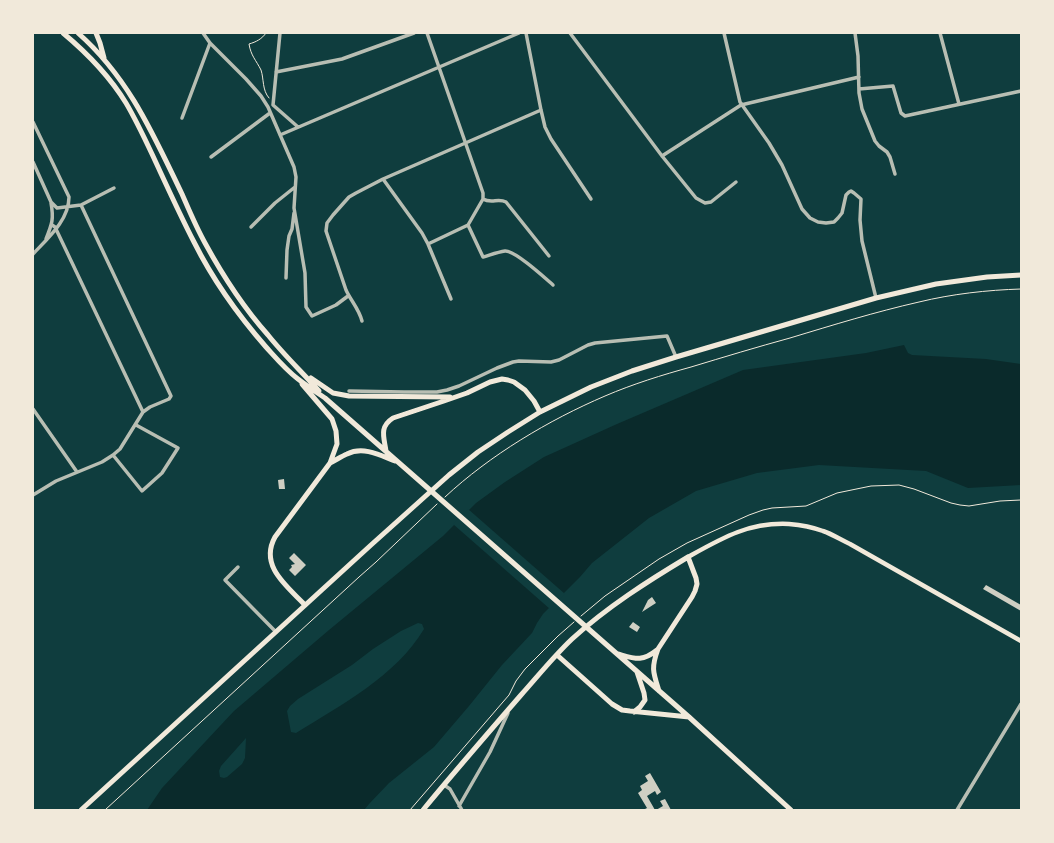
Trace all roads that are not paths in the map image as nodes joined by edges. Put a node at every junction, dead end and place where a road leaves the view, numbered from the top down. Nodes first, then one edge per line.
1 (64, 33) edge
2 (96, 33) edge
3 (280, 33) edge
4 (414, 33) edge
5 (427, 33) edge
6 (519, 33) edge
7 (526, 33) edge
8 (570, 33) edge
9 (724, 33) edge
10 (854, 33) edge
11 (940, 33) edge
12 (80, 34) edge
13 (206, 34) edge
14 (210, 43) junction
15 (105, 61) junction
16 (440, 67) junction
17 (276, 72) junction
18 (859, 77) junction
19 (859, 89) junction
20 (1021, 91) edge
21 (273, 103) junction
22 (959, 104) junction
23 (741, 105) junction
24 (268, 107) junction
25 (541, 110) junction
26 (270, 113) junction
27 (182, 118) dead end
28 (33, 122) edge
29 (298, 127) junction
30 (280, 135) junction
31 (466, 144) junction
32 (662, 156) junction
33 (211, 158) dead end
34 (33, 162) edge
35 (895, 174) dead end
36 (384, 179) junction
37 (736, 182) dead end
38 (295, 187) junction
39 (114, 188) dead end
40 (483, 199) junction
41 (591, 199) dead end
42 (51, 202) junction
43 (81, 205) junction
44 (68, 207) junction
45 (294, 208) junction
46 (52, 224) junction
47 (468, 225) junction
48 (251, 227) dead end
49 (56, 229) junction
50 (44, 242) junction
51 (428, 244) junction
52 (33, 254) edge
53 (549, 256) dead end
54 (1021, 275) edge
55 (286, 278) dead end
56 (553, 286) dead end
57 (348, 296) junction
58 (876, 298) junction
59 (451, 299) dead end
60 (362, 321) dead end
61 (676, 357) junction
62 (303, 373) junction
63 (297, 378) junction
64 (349, 391) dead end
65 (371, 394) junction
66 (453, 397) junction
67 (325, 398) junction
68 (33, 409) edge
69 (143, 412) junction
70 (540, 412) junction
71 (136, 425) junction
72 (386, 451) junction
73 (113, 455) junction
74 (398, 462) junction
75 (330, 463) junction
76 (77, 472) junction
77 (33, 495) edge
78 (688, 557) junction
79 (238, 567) dead end
80 (305, 605) junction
81 (276, 632) junction
82 (1021, 641) edge
83 (658, 649) junction
84 (616, 654) junction
85 (557, 655) junction
86 (637, 672) junction
87 (659, 691) junction
88 (1021, 704) edge
89 (510, 707) junction
90 (634, 712) junction
91 (689, 717) junction
92 (444, 785) junction
93 (459, 806) junction
94 (81, 810) edge
95 (423, 810) edge
96 (462, 810) edge
97 (791, 810) edge
98 (958, 810) edge

1 - 63 main road
2 - 15 main road
3 - 17 street
4 - 17 street
5 - 16 street
6 - 16 street
7 - 25 street
8 - 32 street
9 - 23 street
10 - 18 street
11 - 22 street
12 - 15 main road
13 - 14 street
14 - 24 street
14 - 27 street
15 - 62 main road
16 - 29 street
16 - 31 street
17 - 21 street
18 - 19 street
18 - 23 street
19 - 22 street
19 - 35 street
20 - 22 street
21 - 24 street
21 - 29 street
23 - 32 street
23 - 58 street
24 - 26 street
25 - 31 street
25 - 41 street
26 - 30 street
26 - 33 street
28 - 44 street
29 - 30 street
30 - 38 street
31 - 36 street
31 - 40 street
32 - 37 street
34 - 42 street
36 - 51 street
36 - 57 street
38 - 45 street
38 - 48 street
39 - 43 street
40 - 47 street
40 - 53 street
42 - 44 street
42 - 46 street
43 - 44 street
43 - 69 street
44 - 49 street
45 - 55 street
45 - 57 street
46 - 49 street
46 - 50 street
47 - 51 street
47 - 56 street
49 - 50 street
49 - 69 street
50 - 52 street
51 - 59 street
54 - 58 main road
57 - 60 street
58 - 61 main road
61 - 65 street
61 - 70 main road
62 - 65 main road
62 - 67 main road
63 - 67 main road
63 - 75 main road
64 - 65 street
65 - 66 main road
66 - 70 main road
66 - 72 main road
67 - 72 main road
68 - 76 street
69 - 71 street
70 - 80 main road
71 - 73 street
71 - 73 street
72 - 74 main road
73 - 76 street
74 - 75 main road
74 - 84 main road
75 - 80 main road
76 - 77 street
78 - 82 main road
78 - 83 main road
78 - 85 main road
79 - 81 street
80 - 81 main road
81 - 94 main road
83 - 84 main road
83 - 87 main road
84 - 86 main road
85 - 89 main road
85 - 90 main road
86 - 87 main road
86 - 90 main road
87 - 91 main road
88 - 98 street
89 - 92 main road
89 - 93 street
90 - 91 main road
91 - 97 main road
92 - 93 street
92 - 95 main road
93 - 96 street

